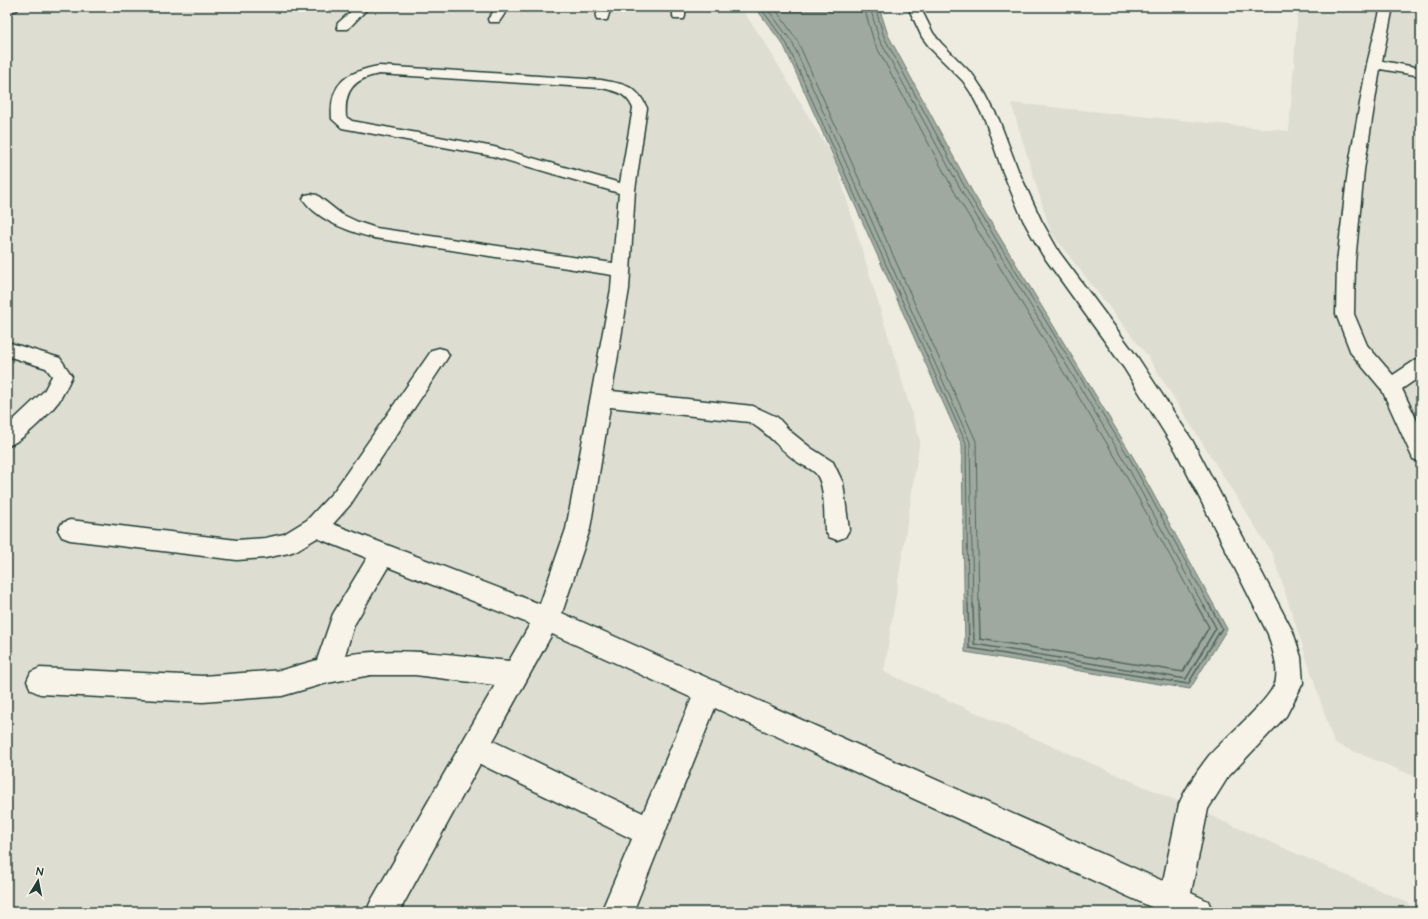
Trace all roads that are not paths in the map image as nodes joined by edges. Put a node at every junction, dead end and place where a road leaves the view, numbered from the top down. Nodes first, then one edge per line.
1 (13, 7) edge
2 (362, 7) edge
3 (503, 7) edge
4 (914, 7) edge
5 (1387, 7) edge
6 (7, 9) edge
7 (494, 19) dead end
8 (343, 26) dead end
9 (1374, 64) junction
10 (1421, 72) edge
11 (627, 190) junction
12 (311, 199) dead end
13 (621, 270) junction
14 (7, 349) edge
15 (439, 355) dead end
16 (1421, 366) edge
17 (1391, 386) junction
18 (601, 398) junction
19 (7, 438) edge
20 (1421, 453) edge
21 (315, 527) junction
22 (70, 530) dead end
23 (837, 530) dead end
24 (383, 554) junction
25 (547, 619) junction
26 (327, 670) junction
27 (516, 675) junction
28 (40, 680) dead end
29 (708, 692) junction
30 (475, 748) junction
31 (650, 832) junction
32 (1185, 907) edge
33 (382, 912) edge
34 (617, 912) edge

1 - 6 lane
2 - 8 lane
3 - 7 lane
4 - 32 lane
5 - 9 lane
9 - 10 lane
9 - 17 lane
11 - 11 lane
11 - 13 lane
12 - 13 lane
13 - 18 lane
14 - 19 lane
15 - 21 lane
16 - 17 lane
17 - 20 lane
18 - 23 lane
18 - 25 lane
21 - 22 lane
21 - 24 lane
24 - 25 lane
24 - 26 lane
25 - 27 lane
25 - 29 lane
26 - 27 lane
26 - 28 lane
27 - 30 lane
29 - 31 lane
29 - 32 lane
30 - 31 lane
30 - 33 lane
31 - 34 lane

